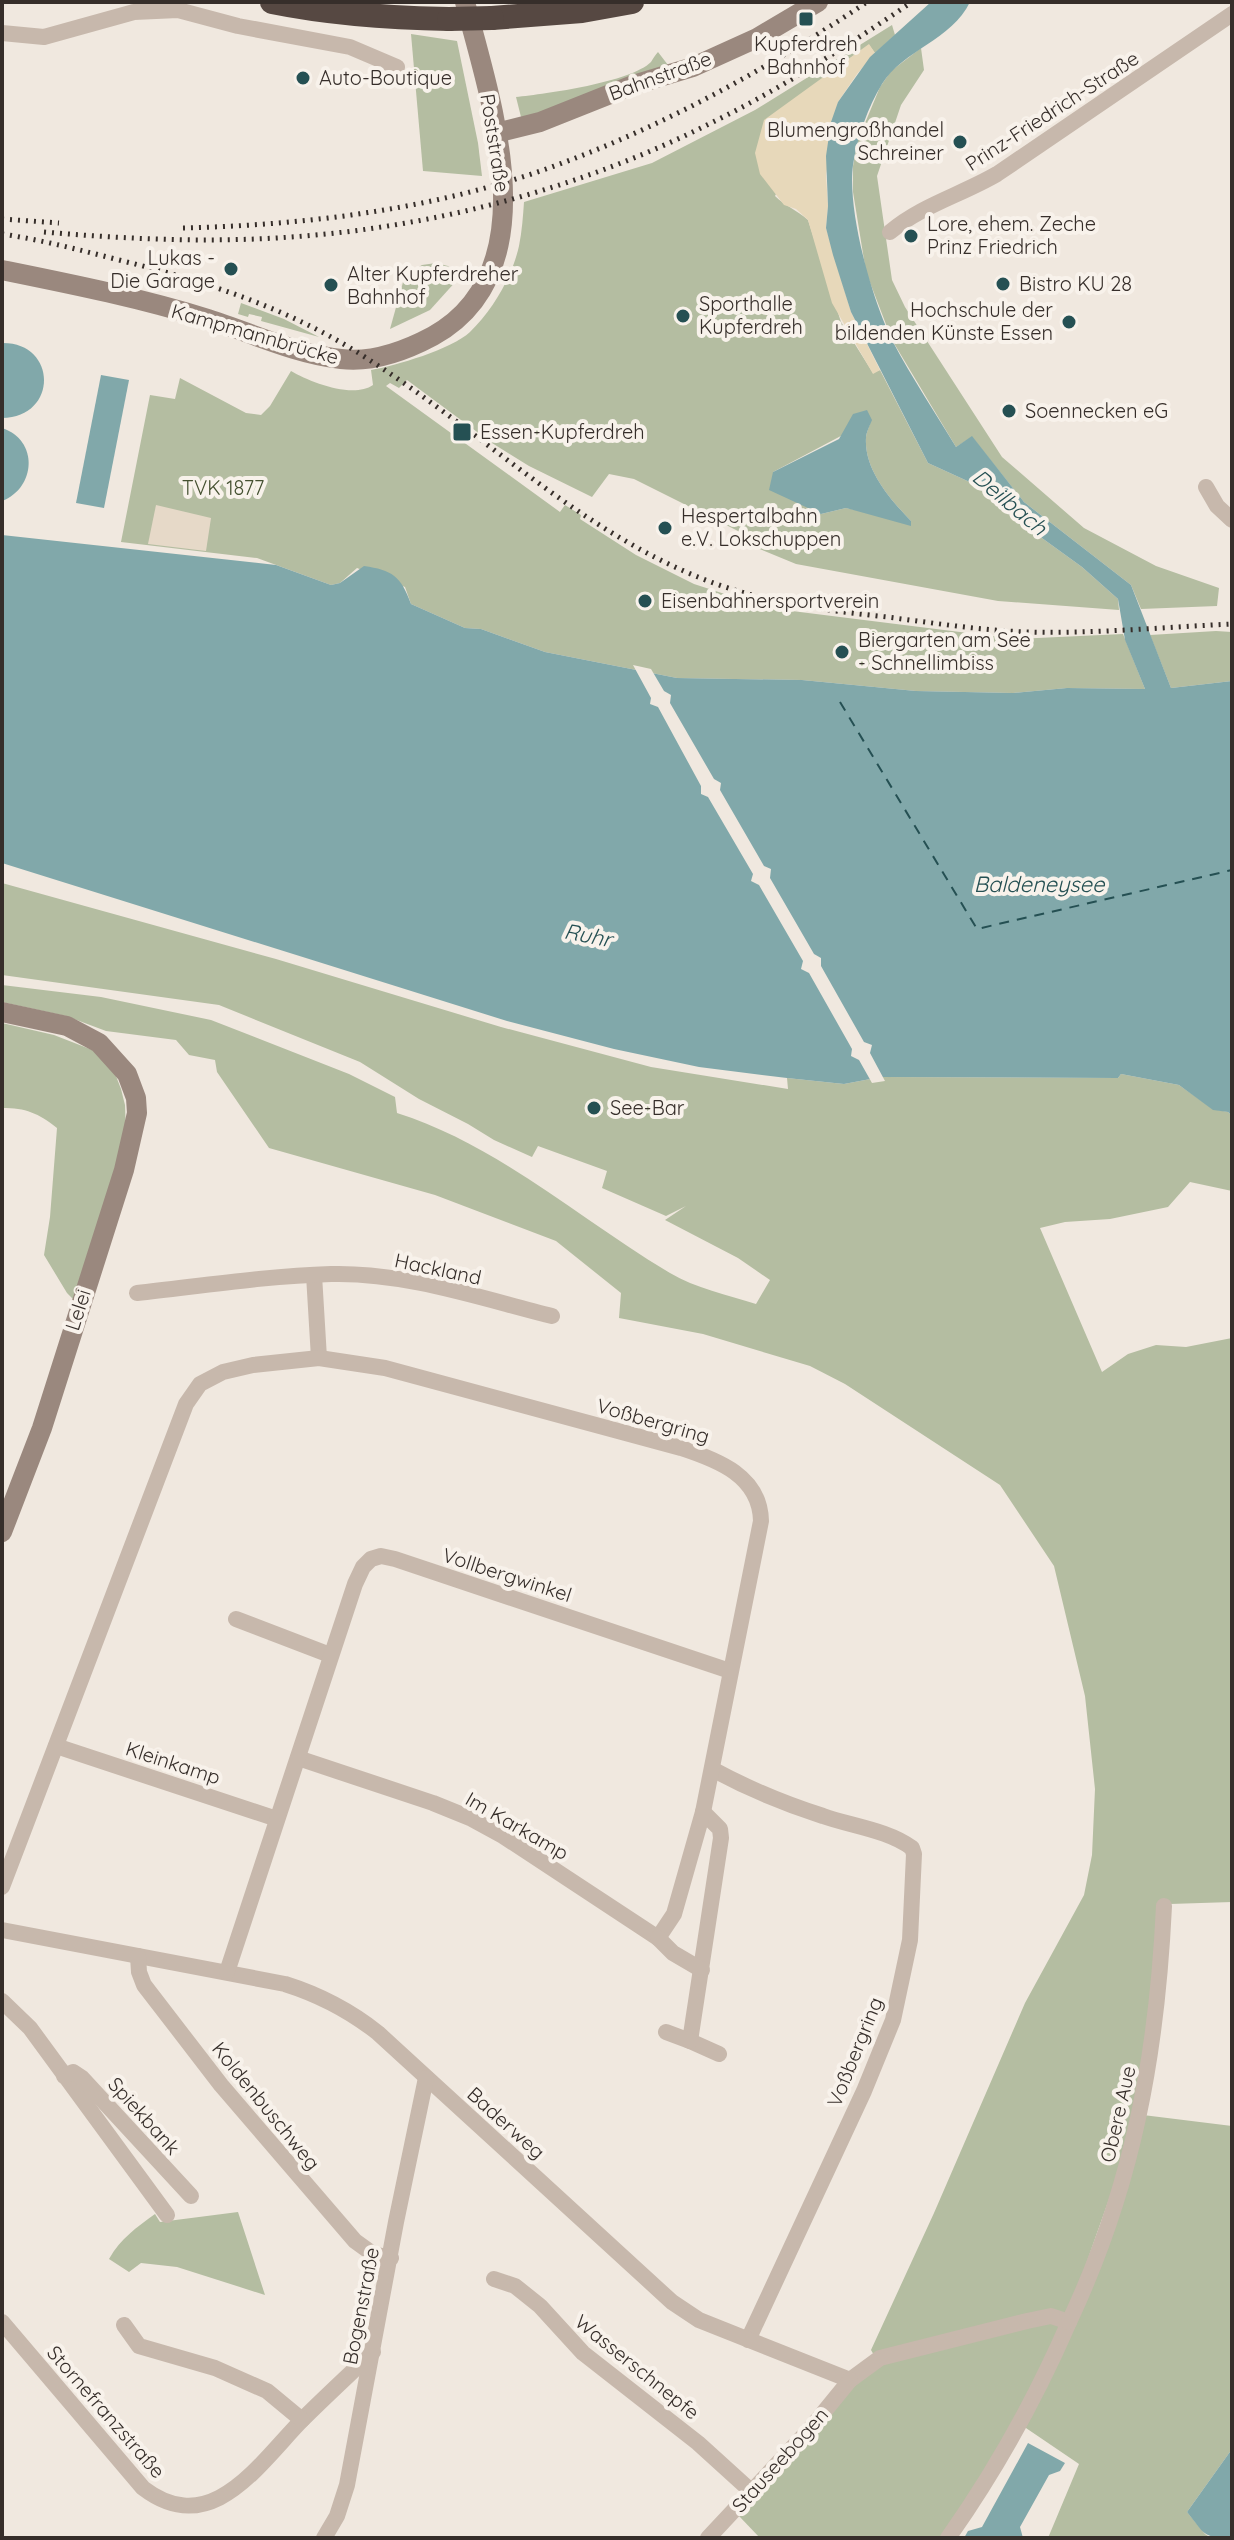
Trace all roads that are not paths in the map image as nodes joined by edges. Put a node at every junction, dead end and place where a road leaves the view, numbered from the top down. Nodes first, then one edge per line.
1 (272, 2) edge
2 (630, 2) edge
3 (818, 2) edge
4 (457, 11) edge
5 (1232, 14) edge
6 (2, 33) edge
7 (397, 67) dead end
8 (496, 133) junction
9 (890, 232) dead end
10 (2, 270) edge
11 (375, 358) joint
12 (1206, 487) dead end
13 (1232, 520) edge
14 (2, 1012) edge
15 (314, 1275) junction
16 (137, 1293) dead end
17 (552, 1316) dead end
18 (319, 1358) junction
19 (2, 1532) edge
20 (236, 1619) dead end
21 (330, 1655) junction
22 (730, 1671) junction
23 (56, 1746) junction
24 (298, 1758) junction
25 (712, 1769) junction
26 (703, 1812) junction
27 (277, 1819) junction
28 (2, 1887) edge
29 (1164, 1906) dead end
30 (2, 1930) edge
31 (658, 1938) junction
32 (138, 1956) junction
33 (702, 1970) junction
34 (227, 1972) junction
35 (2, 2001) edge
36 (666, 2032) dead end
37 (690, 2041) junction
38 (719, 2054) dead end
39 (64, 2076) junction
40 (426, 2078) junction
41 (191, 2196) dead end
42 (167, 2215) dead end
43 (391, 2258) junction
44 (494, 2279) dead end
45 (2, 2322) edge
46 (1069, 2322) junction
47 (124, 2325) dead end
48 (748, 2340) junction
49 (373, 2352) junction
50 (850, 2380) junction
51 (302, 2420) junction
52 (752, 2492) junction
53 (324, 2538) edge
54 (708, 2538) edge
55 (948, 2538) edge

1 - 4 highway
2 - 4 highway, bridge
3 - 8 street, Bahnstraße
4 - 8 street, Poststraße
5 - 9 street, Prinz-Friedrich-Straße
6 - 7 street
8 - 11 street, Poststraße
10 - 11 street, Kampmannbrücke
12 - 13 street
14 - 19 street, Lelei
15 - 16 street, Hackland
15 - 17 street, Hackland
15 - 18 street
18 - 22 street, Voßbergring
18 - 23 street, Voßbergring
20 - 21 street
21 - 22 street, Vollbergwinkel
21 - 24 street, Vollbergwinkel
22 - 25 street, Voßbergring
23 - 27 street, Kleinkamp
23 - 28 street, Voßbergring
24 - 27 street, Vollbergwinkel
24 - 31 street, Im Karkamp
25 - 26 street
25 - 48 street, Voßbergring
26 - 31 street
26 - 33 street
27 - 34 street, Vollbergwinkel
29 - 46 street, Obere Aue
30 - 32 street, Baderweg
31 - 33 street, Im Karkamp
32 - 34 street, Baderweg
32 - 43 street, Koldenbuschweg
33 - 37 street
34 - 40 street, Baderweg
35 - 39 street, Spiekbank
36 - 37 street
37 - 38 street
39 - 41 street, Spiekbank
39 - 42 street, Spiekbank
40 - 43 street, Bogenstraße
40 - 48 street, Baderweg
43 - 49 street, Bogenstraße
44 - 52 street, Wasserschnepfe
45 - 51 street, Stornefranzstraße
46 - 50 street
46 - 55 street, Obere Aue
47 - 51 street
48 - 50 street, Baderweg
49 - 51 street, Stornefranzstraße
49 - 53 street, Bogenstraße
50 - 52 street, Stauseebogen
52 - 54 street, Stauseebogen

